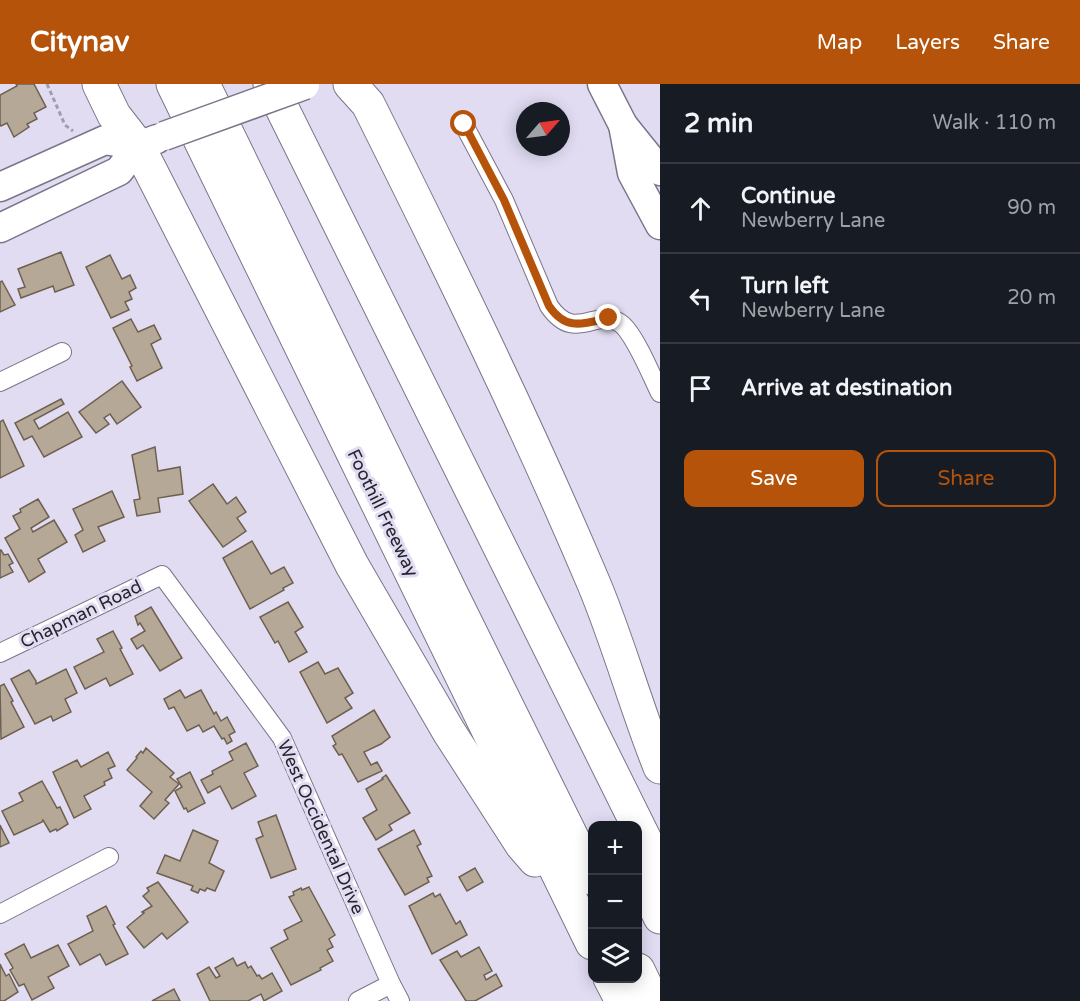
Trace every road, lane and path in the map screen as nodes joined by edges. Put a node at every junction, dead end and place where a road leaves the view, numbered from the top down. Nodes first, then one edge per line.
1 (47, 84) edge
2 (99, 84) edge
3 (173, 84) edge
4 (203, 84) edge
5 (247, 84) edge
6 (270, 84) edge
7 (350, 84) edge
8 (602, 84) edge
9 (306, 85) edge
10 (464, 124) dead end
11 (623, 125) junction
12 (72, 131) dead end
13 (151, 141) junction
14 (659, 167) edge
15 (0, 187) edge
16 (660, 225) edge
17 (0, 228) edge
18 (62, 352) dead end
19 (0, 382) edge
20 (660, 393) edge
21 (162, 575) joint
22 (0, 653) edge
23 (660, 767) edge
24 (613, 821) edge
25 (109, 857) dead end
26 (660, 870) edge
27 (640, 875) edge
28 (583, 891) edge
29 (0, 914) edge
30 (660, 917) edge
31 (590, 929) edge
32 (642, 978) edge
33 (613, 983) edge
34 (391, 984) junction
35 (358, 1001) edge
36 (400, 1001) edge
37 (622, 1001) edge
38 (653, 1001) edge

1 - 12 path
2 - 13 highway
3 - 28 highway, Foothill Freeway
4 - 28 highway
5 - 24 highway
6 - 26 highway
7 - 23 highway
8 - 11 main road
9 - 13 main road, bridge
10 - 20 street
11 - 14 main road
11 - 16 main road
13 - 15 main road
13 - 17 main road
13 - 28 highway
18 - 19 street
21 - 22 street, Chapman Road
21 - 34 street, West Occidental Drive
25 - 29 street
27 - 30 highway
28 - 31 highway, Foothill Freeway
32 - 38 highway
33 - 37 highway
34 - 35 street
34 - 36 street, West Occidental Drive

